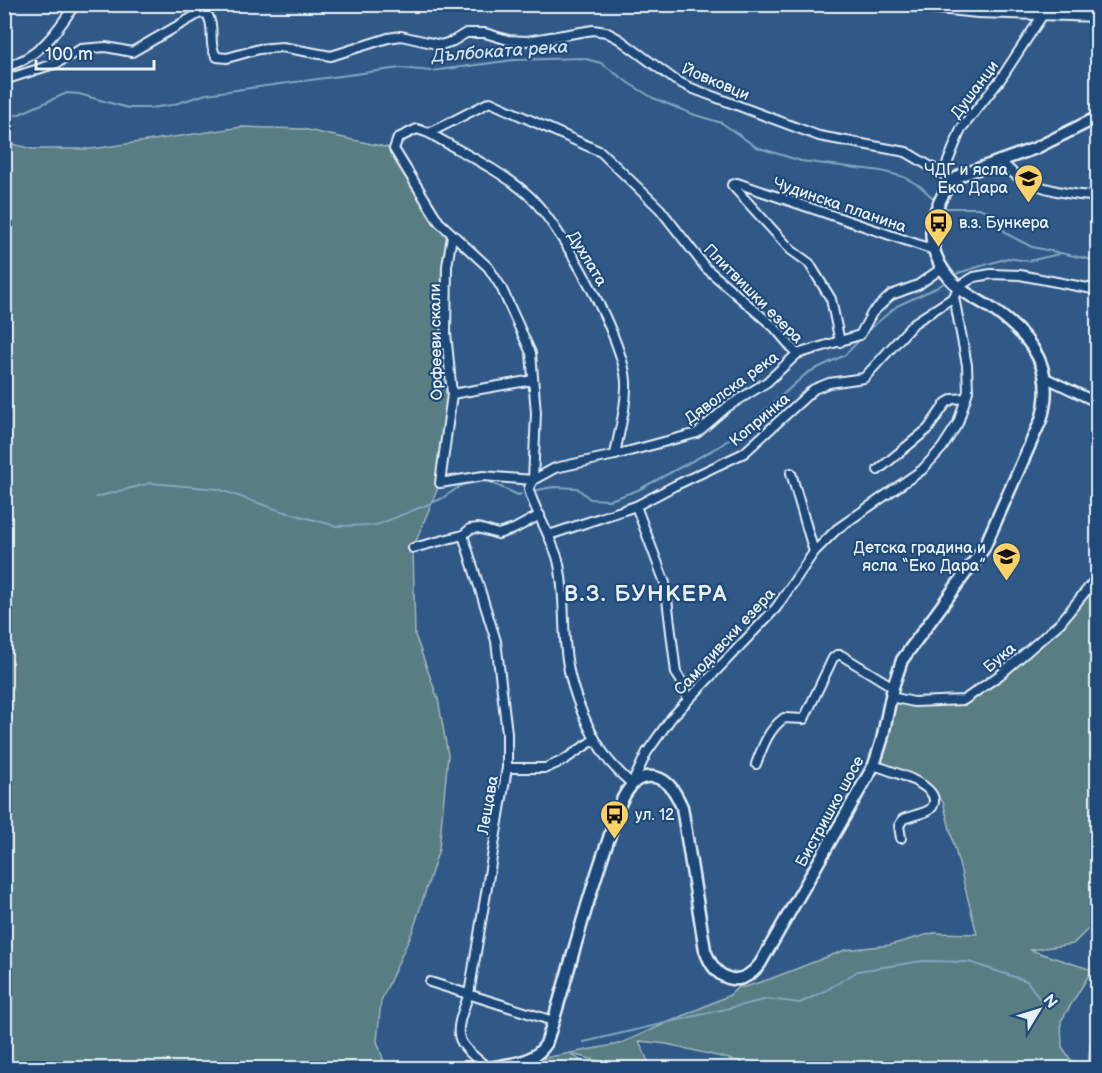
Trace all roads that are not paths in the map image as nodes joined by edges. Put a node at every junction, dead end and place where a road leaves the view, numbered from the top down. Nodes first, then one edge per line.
1 (75, 4) edge
2 (890, 4) edge
3 (1042, 16) junction
4 (1098, 17) edge
5 (4, 67) edge
6 (4, 80) edge
7 (1095, 121) edge
8 (429, 133) junction
9 (999, 160) junction
10 (947, 178) junction
11 (1098, 196) edge
12 (452, 236) junction
13 (934, 250) junction
14 (942, 268) junction
15 (1098, 290) edge
16 (956, 292) junction
17 (840, 342) junction
18 (797, 354) junction
19 (1046, 378) junction
20 (533, 380) junction
21 (452, 394) junction
22 (966, 398) junction
23 (1098, 399) edge
24 (615, 455) junction
25 (878, 470) dead end
26 (791, 473) dead end
27 (533, 480) junction
28 (636, 506) junction
29 (540, 515) junction
30 (463, 535) junction
31 (549, 535) junction
32 (413, 548) dead end
33 (814, 552) junction
34 (1098, 576) edge
35 (892, 692) junction
36 (688, 700) junction
37 (595, 739) junction
38 (756, 764) dead end
39 (874, 765) junction
40 (507, 768) junction
41 (632, 784) junction
42 (901, 838) dead end
43 (430, 982) dead end
44 (469, 994) junction
45 (553, 1021) junction
46 (489, 1068) edge

1 - 5 street
2 - 3 street
3 - 4 street
3 - 10 street, Душанци
6 - 10 street, Йовковци
7 - 9 street, Бистришко шосе
8 - 12 street
8 - 18 street, Плитвишки езера
8 - 24 street, Духлата
9 - 10 street, Бистришко шосе
9 - 11 street
10 - 13 street, Бистришко шосе
12 - 20 street
12 - 21 street, Орфееви скали
13 - 14 street, Бистришко шосе
13 - 17 street, Чудинска планина
14 - 16 street, Бистришко шосе
14 - 17 street, Дяволска река
15 - 16 street, Копринка
16 - 19 street, Бистришко шосе
16 - 22 street, Самодивски езера
16 - 28 street, Копринка
17 - 18 street, Дяволска река
18 - 24 street, Дяволска река
19 - 23 street
19 - 35 street, Бистришко шосе
20 - 21 street
20 - 27 street
21 - 27 street, Орфееви скали
22 - 25 street
22 - 33 street, Самодивски езера
24 - 27 street, Дяволска река
26 - 33 street
27 - 29 street
28 - 31 street, Копринка
28 - 36 street
29 - 30 street
29 - 31 street
30 - 32 street
30 - 40 street, Лещава
31 - 37 street
33 - 36 street, Самодивски езера
34 - 35 street, Бука
35 - 38 street
35 - 39 street, Бистришко шосе
36 - 41 street, Самодивски езера
37 - 40 street
37 - 41 street
39 - 41 street, Бистришко шосе
39 - 42 street
40 - 44 street, Лещава
41 - 45 street
43 - 44 street
44 - 45 street
44 - 46 street, Лещава
45 - 46 street

